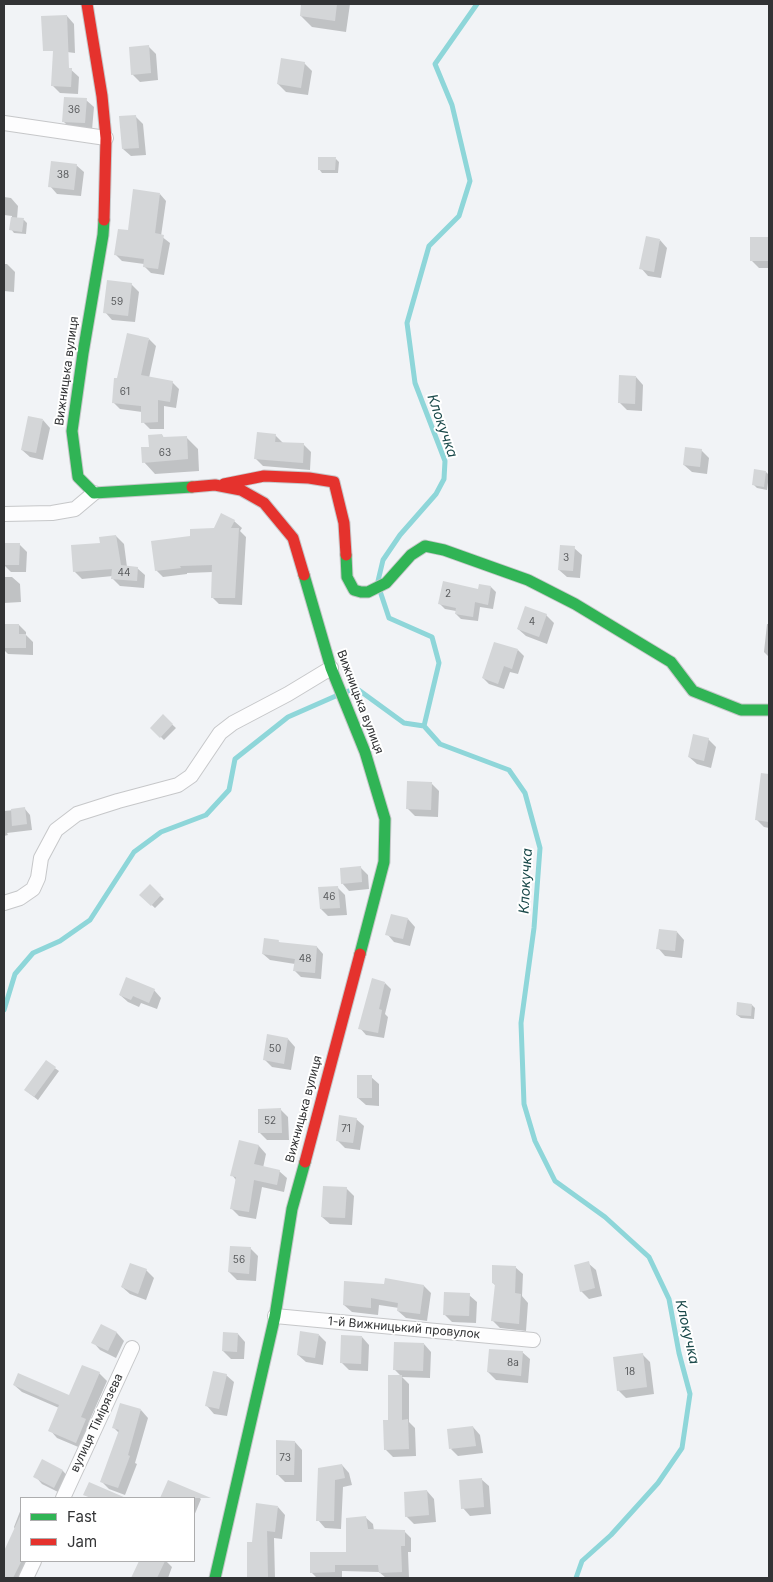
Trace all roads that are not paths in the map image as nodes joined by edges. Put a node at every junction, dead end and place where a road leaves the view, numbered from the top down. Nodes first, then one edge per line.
1 (87, 4) edge
2 (4, 123) edge
3 (106, 138) junction
4 (215, 485) junction
5 (94, 493) junction
6 (4, 514) edge
7 (334, 674) junction
8 (769, 710) edge
9 (4, 903) edge
10 (275, 1316) junction
11 (532, 1340) dead end
12 (132, 1348) dead end
13 (63, 1497) edge
14 (34, 1562) edge
15 (26, 1578) edge
16 (215, 1578) edge

1 - 3 street, Вижницька вулиця
2 - 3 street
3 - 5 street, Вижницька вулиця
4 - 5 street, Вижницька вулиця
4 - 7 street, Вижницька вулиця
4 - 8 street
5 - 6 street
7 - 9 street
7 - 10 street, Вижницька вулиця
10 - 11 street, 1-й Вижницький провулок
10 - 16 street, Вижницька вулиця
12 - 13 street, вулиця Тімірязєва
14 - 15 street

